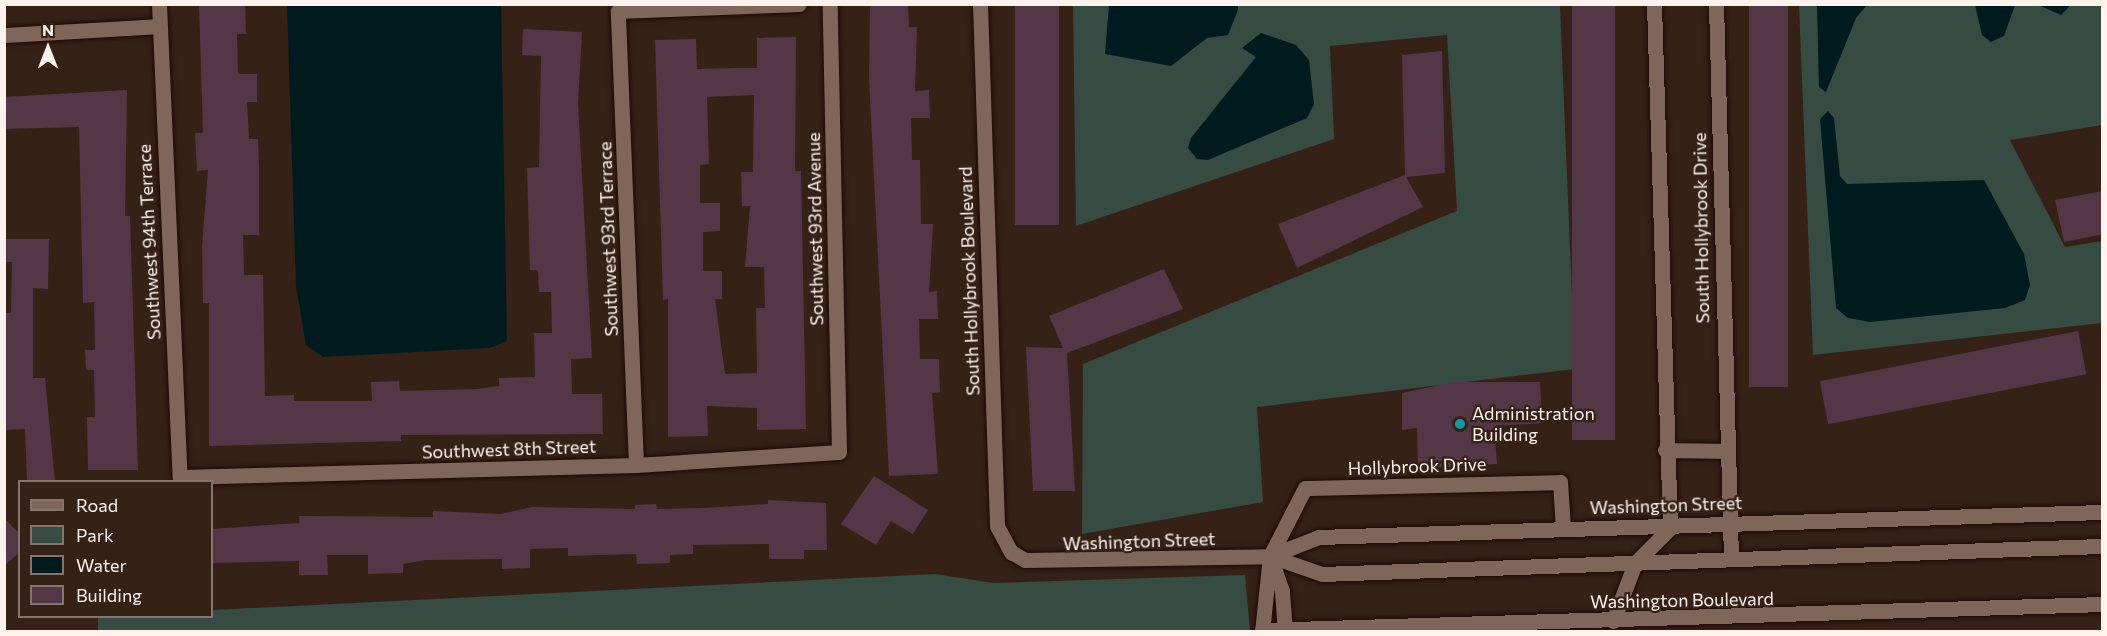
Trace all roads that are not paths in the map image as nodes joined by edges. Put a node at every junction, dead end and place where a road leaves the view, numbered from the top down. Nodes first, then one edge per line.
1 (159, 4) edge
2 (799, 4) edge
3 (830, 4) edge
4 (980, 4) edge
5 (1654, 4) edge
6 (1716, 4) edge
7 (158, 27) junction
8 (4, 35) edge
9 (1665, 450) junction
10 (1728, 451) junction
11 (839, 452) joint
12 (636, 465) junction
13 (180, 477) joint
14 (2103, 512) edge
15 (1730, 526) junction
16 (1563, 528) junction
17 (1670, 528) junction
18 (2103, 546) edge
19 (1011, 552) joint
20 (1270, 556) junction
21 (1731, 558) junction
22 (1635, 563) junction
23 (2103, 604) edge
24 (1613, 621) junction
25 (1285, 630) edge
26 (1262, 631) edge

1 - 7 street, Southwest 94th Terrace
2 - 12 street, Southwest 93rd Terrace
3 - 11 street, Southwest 93rd Avenue
4 - 19 street, South Hollybrook Boulevard
5 - 9 street
6 - 10 street, South Hollybrook Drive
7 - 8 street
7 - 13 street, Southwest 94th Terrace
9 - 10 street
9 - 17 street
10 - 15 street, South Hollybrook Drive
11 - 12 street, Southwest 8th Street
12 - 13 street, Southwest 8th Street
14 - 15 street, Washington Street
15 - 17 street, Washington Street
15 - 21 street, South Hollybrook Drive
16 - 17 street, Washington Street
16 - 20 street, Washington Street
16 - 20 street, Hollybrook Drive
17 - 22 street
18 - 21 street, Washington Street
19 - 20 street, Washington Street
20 - 22 street, Washington Street
20 - 25 street
20 - 26 street, Hollybrook Drive
21 - 22 street, Washington Street
22 - 24 street
23 - 24 street, Washington Boulevard
24 - 25 street, Washington Boulevard
25 - 26 street, Washington Boulevard

